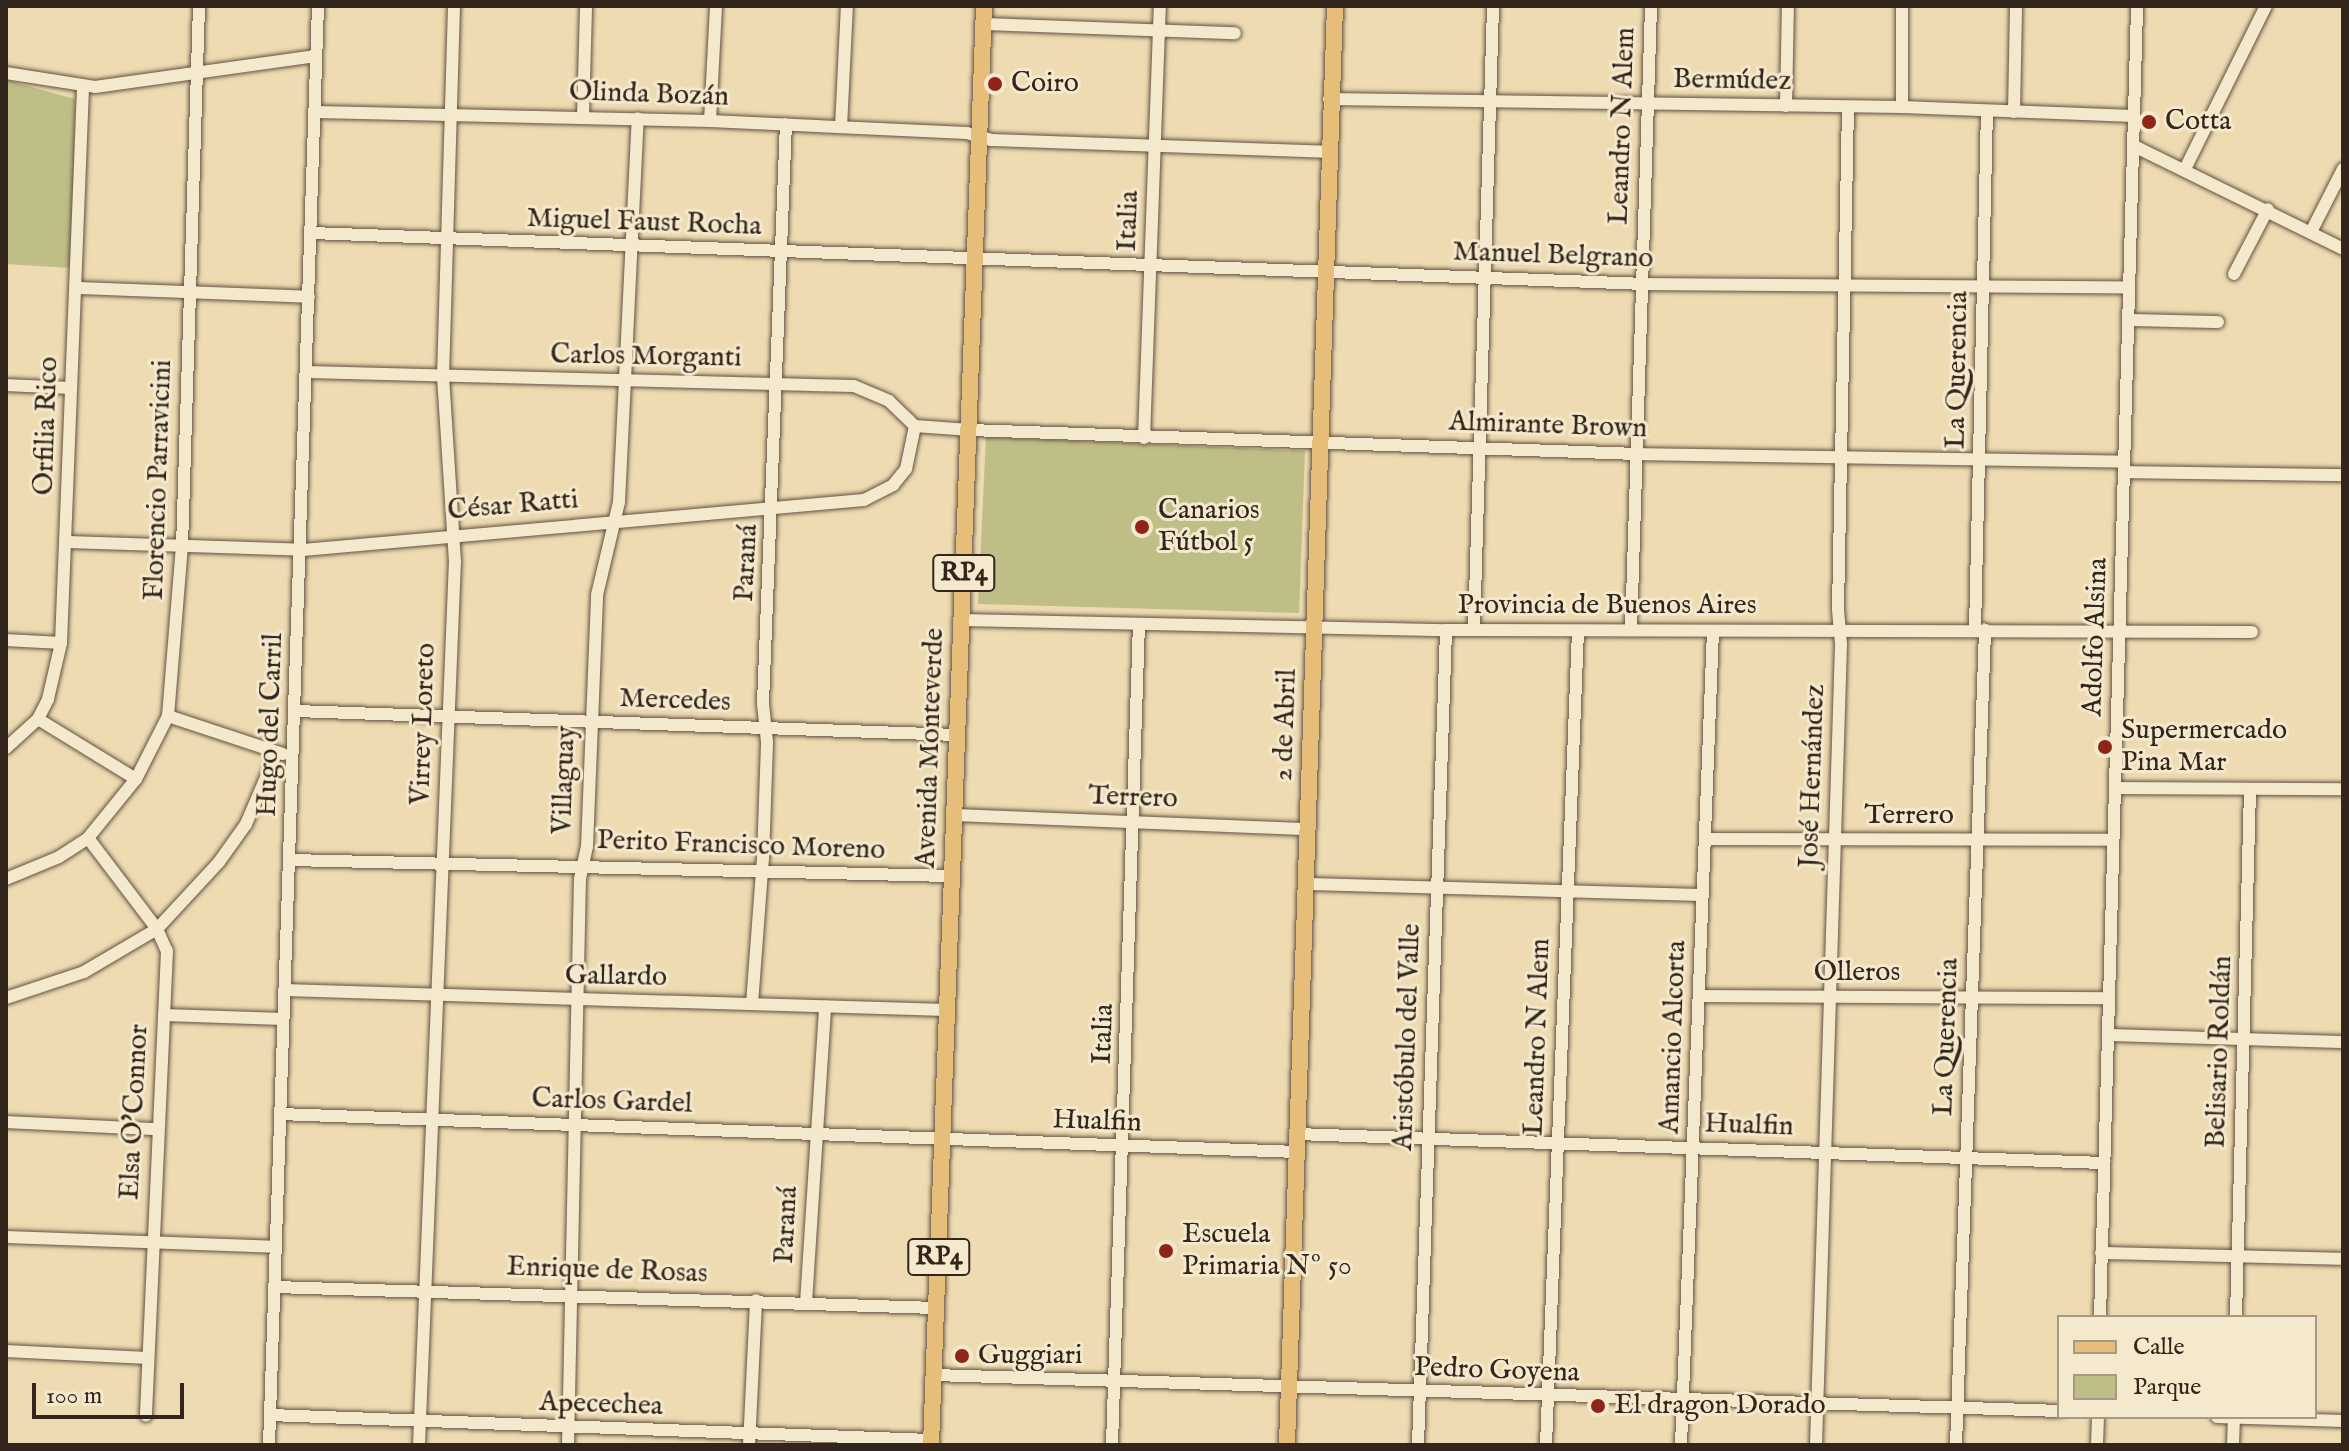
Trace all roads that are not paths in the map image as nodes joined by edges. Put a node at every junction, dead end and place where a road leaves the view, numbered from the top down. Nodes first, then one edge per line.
1 (199, 6) edge
2 (318, 6) edge
3 (454, 6) edge
4 (586, 6) edge
5 (716, 6) edge
6 (847, 6) edge
7 (984, 6) edge
8 (1160, 6) edge
9 (1335, 6) edge
10 (1493, 6) edge
11 (1651, 6) edge
12 (1788, 6) edge
13 (1902, 6) edge
14 (2016, 6) edge
15 (2137, 6) edge
16 (2266, 6) edge
17 (984, 24) junction
18 (1159, 29) junction
19 (1235, 33) dead end
20 (316, 56) junction
21 (197, 72) junction
22 (6, 73) edge
23 (83, 87) junction
24 (1329, 99) junction
25 (1491, 103) junction
26 (1648, 104) junction
27 (1786, 106) junction
28 (1902, 107) junction
29 (1848, 108) junction
30 (1987, 111) junction
31 (317, 112) junction
32 (2014, 112) junction
33 (450, 114) junction
34 (583, 116) junction
35 (2134, 116) junction
36 (638, 118) junction
37 (710, 121) junction
38 (786, 124) junction
39 (841, 127) junction
40 (979, 136) junction
41 (2134, 146) junction
42 (1156, 147) junction
43 (1327, 152) junction
44 (2185, 169) junction
45 (2343, 169) edge
46 (2268, 209) junction
47 (2311, 232) junction
48 (312, 233) junction
49 (444, 240) junction
50 (631, 246) junction
51 (2343, 249) edge
52 (780, 252) junction
53 (974, 258) junction
54 (1152, 264) junction
55 (1324, 272) junction
56 (2234, 274) dead end
57 (1485, 277) junction
58 (1643, 284) junction
59 (1844, 285) junction
60 (1983, 287) junction
61 (2129, 287) junction
62 (79, 288) junction
63 (191, 294) junction
64 (309, 297) junction
65 (2128, 320) junction
66 (2218, 322) dead end
67 (307, 372) junction
68 (443, 377) junction
69 (625, 381) junction
70 (777, 384) junction
71 (6, 385) edge
72 (70, 388) junction
73 (915, 426) junction
74 (970, 430) junction
75 (1144, 438) junction
76 (1321, 443) junction
77 (1478, 448) junction
78 (1637, 454) junction
79 (1842, 457) junction
80 (1980, 459) junction
81 (2124, 467) junction
82 (2343, 475) edge
83 (774, 510) junction
84 (617, 521) junction
85 (453, 534) junction
86 (68, 542) junction
87 (182, 547) junction
88 (303, 550) junction
89 (962, 620) junction
90 (1139, 624) junction
91 (1315, 629) junction
92 (1474, 629) junction
93 (1446, 630) junction
94 (1631, 630) junction
95 (1841, 630) junction
96 (1980, 630) junction
97 (1578, 631) junction
98 (1713, 631) junction
99 (2120, 631) junction
100 (2252, 632) dead end
101 (6, 640) edge
102 (61, 643) junction
103 (296, 711) junction
104 (448, 715) junction
105 (168, 716) junction
106 (38, 719) junction
107 (592, 722) junction
108 (766, 729) junction
109 (956, 735) junction
110 (6, 748) edge
111 (276, 754) junction
112 (294, 755) junction
113 (136, 779) junction
114 (2115, 788) junction
115 (2250, 789) junction
116 (2343, 789) edge
117 (955, 815) junction
118 (1137, 822) junction
119 (1309, 829) junction
120 (88, 838) junction
121 (1706, 839) junction
122 (1835, 840) junction
123 (1977, 840) junction
124 (2113, 840) junction
125 (290, 860) junction
126 (443, 864) junction
127 (584, 864) junction
128 (760, 874) junction
129 (951, 876) junction
130 (6, 879) edge
131 (1307, 884) junction
132 (1438, 888) junction
133 (1566, 891) junction
134 (1703, 895) junction
135 (157, 929) junction
136 (284, 990) junction
137 (435, 994) junction
138 (1700, 996) junction
139 (1831, 997) junction
140 (6, 998) edge
141 (1973, 998) junction
142 (2109, 998) junction
143 (579, 1001) junction
144 (752, 1004) junction
145 (825, 1007) junction
146 (946, 1010) junction
147 (164, 1015) junction
148 (283, 1019) junction
149 (2108, 1035) junction
150 (2245, 1040) junction
151 (2343, 1042) edge
152 (280, 1114) junction
153 (430, 1118) junction
154 (6, 1122) edge
155 (578, 1126) junction
156 (157, 1129) junction
157 (816, 1132) junction
158 (1297, 1134) junction
159 (1428, 1139) junction
160 (943, 1140) junction
161 (1559, 1143) junction
162 (1123, 1147) junction
163 (1693, 1148) junction
164 (1297, 1152) junction
165 (1826, 1152) junction
166 (1966, 1158) junction
167 (2104, 1163) junction
168 (6, 1237) edge
169 (154, 1242) junction
170 (275, 1247) junction
171 (2101, 1253) junction
172 (2238, 1255) junction
173 (2343, 1259) edge
174 (275, 1287) junction
175 (426, 1289) junction
176 (572, 1293) junction
177 (756, 1300) junction
178 (806, 1303) junction
179 (937, 1308) junction
180 (2100, 1315) edge
181 (2236, 1315) edge
182 (6, 1351) edge
183 (147, 1358) junction
184 (934, 1375) junction
185 (1113, 1382) junction
186 (1289, 1387) junction
187 (1420, 1392) junction
188 (1548, 1396) junction
189 (1683, 1401) junction
190 (1817, 1405) junction
191 (1958, 1409) junction
192 (2057, 1411) edge
193 (270, 1415) junction
194 (146, 1416) dead end
195 (2098, 1419) edge
196 (2234, 1419) edge
197 (2288, 1419) edge
198 (2343, 1421) edge
199 (421, 1423) junction
200 (569, 1428) junction
201 (750, 1440) edge
202 (931, 1443) edge
203 (269, 1445) edge
204 (419, 1445) edge
205 (568, 1445) edge
206 (1112, 1445) edge
207 (1287, 1445) edge
208 (1418, 1445) edge
209 (1546, 1445) edge
210 (1681, 1445) edge
211 (1816, 1445) edge
212 (1956, 1445) edge
213 (2097, 1445) edge
214 (2233, 1445) edge

1 - 21 street, Florencio Parravicini
2 - 20 street, Hugo del Carril
3 - 33 street, Virrey Loreto
4 - 34 street
5 - 37 street
6 - 39 street
7 - 17 main road, Avenida Monteverde / RP4
8 - 18 street, Italia
9 - 24 main road, 2 de Abril
10 - 25 street
11 - 26 street, Leandro N Alem
12 - 27 street
13 - 28 street
14 - 32 street
15 - 35 street, Adolfo Alsina
16 - 44 street
17 - 18 street
17 - 40 main road, Avenida Monteverde / RP4
18 - 19 street
18 - 42 street, Italia
20 - 21 street
20 - 31 street, Hugo del Carril
21 - 23 street
21 - 63 street, Florencio Parravicini
22 - 23 street
23 - 62 street, Orfilia Rico
24 - 25 street, Bermúdez
24 - 43 main road, 2 de Abril
25 - 26 street, Bermúdez
25 - 57 street
26 - 27 street, Bermúdez
26 - 58 street, Leandro N Alem
27 - 29 street, Bermúdez
28 - 29 street, Bermúdez
28 - 30 street, Bermúdez
29 - 59 street, José Hernández
30 - 32 street, Bermúdez
30 - 60 street, La Querencia
31 - 33 street, Olinda Bozán
31 - 48 street, Hugo del Carril
32 - 35 street, Bermúdez
33 - 34 street, Olinda Bozán
33 - 49 street, Virrey Loreto
34 - 36 street, Olinda Bozán
35 - 41 street, Adolfo Alsina
36 - 37 street, Olinda Bozán
36 - 50 street, Villaguay
37 - 38 street, Olinda Bozán
38 - 39 street, Olinda Bozán
38 - 52 street, Paraná
39 - 40 street, Olinda Bozán
40 - 42 street
40 - 53 main road, Avenida Monteverde / RP4
41 - 44 street
41 - 61 street, Adolfo Alsina
42 - 43 street
42 - 54 street, Italia
43 - 55 main road, 2 de Abril
44 - 46 street
45 - 47 street
46 - 47 street
46 - 56 street
47 - 51 street
48 - 49 street, Miguel Faust Rocha
48 - 64 street, Hugo del Carril
49 - 50 street, Miguel Faust Rocha
49 - 68 street, Virrey Loreto
50 - 52 street, Miguel Faust Rocha
50 - 69 street, Villaguay
52 - 53 street, Miguel Faust Rocha
52 - 70 street, Paraná
53 - 54 street, Manuel Belgrano
53 - 74 main road, Avenida Monteverde / RP4
54 - 55 street, Manuel Belgrano
54 - 75 street, Italia
55 - 57 street, Manuel Belgrano
55 - 76 main road, 2 de Abril
57 - 58 street, Manuel Belgrano
57 - 77 street
58 - 59 street, Manuel Belgrano
58 - 78 street, Leandro N Alem
59 - 60 street, Manuel Belgrano
59 - 79 street, José Hernández
60 - 61 street, Manuel Belgrano
60 - 80 street, La Querencia
61 - 65 street, Adolfo Alsina
62 - 63 street
62 - 72 street, Orfilia Rico
63 - 64 street
63 - 87 street, Florencio Parravicini
64 - 67 street, Hugo del Carril
65 - 66 street
65 - 81 street, Adolfo Alsina
67 - 68 street, Carlos Morganti
67 - 88 street, Hugo del Carril
68 - 69 street, Carlos Morganti
68 - 85 street, Virrey Loreto
69 - 70 street, Carlos Morganti
69 - 84 street, Villaguay
70 - 73 street, Carlos Morganti
70 - 83 street, Paraná
71 - 72 street
72 - 86 street, Orfilia Rico
73 - 74 street
73 - 83 street, César Ratti
74 - 75 street, Almirante Brown
74 - 89 main road, Avenida Monteverde / RP4
75 - 76 street, Almirante Brown
76 - 77 street, Almirante Brown
76 - 91 main road, 2 de Abril
77 - 78 street, Almirante Brown
77 - 92 street
78 - 79 street, Almirante Brown
78 - 94 street, Leandro N Alem
79 - 80 street, Almirante Brown
79 - 95 street, José Hernández
80 - 81 street, Almirante Brown
80 - 96 street, La Querencia
81 - 82 street, Almirante Brown
81 - 99 street, Adolfo Alsina
83 - 84 street, César Ratti
83 - 108 street, Paraná
84 - 85 street, César Ratti
84 - 107 street, Villaguay
85 - 88 street, César Ratti
85 - 104 street, Virrey Loreto
86 - 87 street, César Ratti
86 - 102 street, Orfilia Rico
87 - 88 street, César Ratti
87 - 105 street, Florencio Parravicini
88 - 103 street, Hugo del Carril
89 - 90 street, Provincia de Buenos Aires
89 - 109 main road, Avenida Monteverde / RP4
90 - 91 street, Provincia de Buenos Aires
90 - 118 street, Italia
91 - 93 street, Provincia de Buenos Aires
91 - 119 main road, 2 de Abril
92 - 93 street, Provincia de Buenos Aires
92 - 97 street, Provincia de Buenos Aires
93 - 132 street, Aristóbulo del Valle
94 - 97 street, Provincia de Buenos Aires
94 - 98 street, Provincia de Buenos Aires
95 - 96 street, Provincia de Buenos Aires
95 - 98 street, Provincia de Buenos Aires
95 - 122 street, José Hernández
96 - 99 street, Provincia de Buenos Aires
96 - 123 street, La Querencia
97 - 133 street, Leandro N Alem
98 - 121 street, Amancio Alcorta
99 - 100 street, Provincia de Buenos Aires
99 - 114 street, Adolfo Alsina
101 - 102 street
102 - 106 street, Orfilia Rico
103 - 104 street, Mercedes
103 - 112 street, Hugo del Carril
104 - 107 street, Mercedes
104 - 126 street, Virrey Loreto
105 - 111 street
105 - 113 street, Florencio Parravicini
106 - 110 street, Orfilia Rico
106 - 113 street
107 - 108 street, Mercedes
107 - 127 street, Villaguay
108 - 109 street, Mercedes
108 - 128 street, Paraná
109 - 117 main road, Avenida Monteverde / RP4
111 - 112 street
111 - 135 street
112 - 125 street, Hugo del Carril
113 - 120 street, Florencio Parravicini
114 - 115 street
114 - 124 street, Adolfo Alsina
115 - 116 street
115 - 150 street, Belisario Roldán
117 - 118 street, Terrero
117 - 129 main road, Avenida Monteverde / RP4
118 - 119 street, Terrero
118 - 162 street, Italia
119 - 131 main road, 2 de Abril
120 - 130 street, Florencio Parravicini
120 - 135 street, Elsa O'Connor
121 - 122 street, Terrero
121 - 134 street, Amancio Alcorta
122 - 123 street, Terrero
122 - 139 street, José Hernández
123 - 124 street, Terrero
123 - 141 street, La Querencia
124 - 142 street, Adolfo Alsina
125 - 126 street, Perito Francisco Moreno
125 - 136 street, Hugo del Carril
126 - 127 street, Perito Francisco Moreno
126 - 137 street, Virrey Loreto
127 - 128 street, Perito Francisco Moreno
127 - 143 street, Villaguay
128 - 129 street, Perito Francisco Moreno
128 - 144 street, Paraná
129 - 146 main road, Avenida Monteverde / RP4
131 - 132 street
131 - 158 main road, 2 de Abril
132 - 133 street
132 - 159 street, Aristóbulo del Valle
133 - 134 street
133 - 161 street, Leandro N Alem
134 - 138 street, Amancio Alcorta
135 - 140 street
135 - 147 street, Elsa O'Connor
136 - 137 street, Gallardo
136 - 148 street, Hugo del Carril
137 - 143 street, Gallardo
137 - 153 street, Virrey Loreto
138 - 139 street, Olleros
138 - 163 street, Amancio Alcorta
139 - 141 street, Olleros
139 - 165 street, José Hernández
141 - 142 street, Olleros
141 - 166 street, La Querencia
142 - 149 street, Adolfo Alsina
143 - 144 street, Gallardo
143 - 155 street, Villaguay
144 - 145 street, Gallardo
145 - 146 street, Gallardo
145 - 157 street, Paraná
146 - 160 main road, Avenida Monteverde / RP4
147 - 148 street
147 - 156 street, Elsa O'Connor
148 - 152 street, Hugo del Carril
149 - 150 street
149 - 167 street, Adolfo Alsina
150 - 151 street
150 - 172 street, Belisario Roldán
152 - 153 street, Carlos Gardel
152 - 170 street, Hugo del Carril
153 - 155 street, Carlos Gardel
153 - 175 street, Virrey Loreto
154 - 156 street
155 - 157 street, Carlos Gardel
155 - 176 street, Villaguay
156 - 169 street, Elsa O'Connor
157 - 160 street, Carlos Gardel
157 - 178 street, Paraná
158 - 159 street, Hualfin
158 - 164 main road, 2 de Abril
159 - 161 street, Hualfin
159 - 187 street, Aristóbulo del Valle
160 - 162 street, Hualfin
160 - 179 main road, Avenida Monteverde / RP4
161 - 163 street, Hualfin
161 - 188 street, Leandro N Alem
162 - 164 street, Hualfin
162 - 185 street, Italia
163 - 165 street, Hualfin
163 - 189 street, Amancio Alcorta
164 - 186 main road, 2 de Abril
165 - 166 street, Hualfin
165 - 190 street, José Hernández
166 - 167 street, Hualfin
166 - 191 street, La Querencia
167 - 171 street, Adolfo Alsina
168 - 169 street
169 - 170 street
169 - 183 street, Elsa O'Connor
170 - 174 street, Hugo del Carril
171 - 172 street
171 - 180 street, Adolfo Alsina
172 - 173 street
172 - 181 street, Belisario Roldán
174 - 175 street, Enrique de Rosas
174 - 193 street, Hugo del Carril
175 - 176 street, Enrique de Rosas
175 - 199 street, Virrey Loreto
176 - 177 street, Enrique de Rosas
176 - 200 street, Villaguay
177 - 178 street, Enrique de Rosas
177 - 201 street, Paraná
178 - 179 street, Enrique de Rosas
179 - 184 main road, Avenida Monteverde / RP4
182 - 183 street
183 - 194 street, Elsa O'Connor
184 - 185 street, Pedro Goyena
184 - 202 main road, Avenida Monteverde / RP4
185 - 186 street, Pedro Goyena
185 - 206 street, Italia
186 - 187 street, Pedro Goyena
186 - 207 main road, 2 de Abril
187 - 188 street, Pedro Goyena
187 - 208 street, Aristóbulo del Valle
188 - 189 street, Pedro Goyena
188 - 209 street, Leandro N Alem
189 - 190 street, Pedro Goyena
189 - 210 street, Amancio Alcorta
190 - 191 street, Pedro Goyena
190 - 211 street, José Hernández
191 - 192 street, Pedro Goyena
191 - 212 street, La Querencia
193 - 199 street, Apecechea
193 - 203 street, Hugo del Carril
195 - 213 street
196 - 214 street
197 - 198 street
199 - 200 street, Apecechea
199 - 204 street, Virrey Loreto
200 - 201 street, Apecechea
200 - 205 street, Villaguay
201 - 202 street, Apecechea

